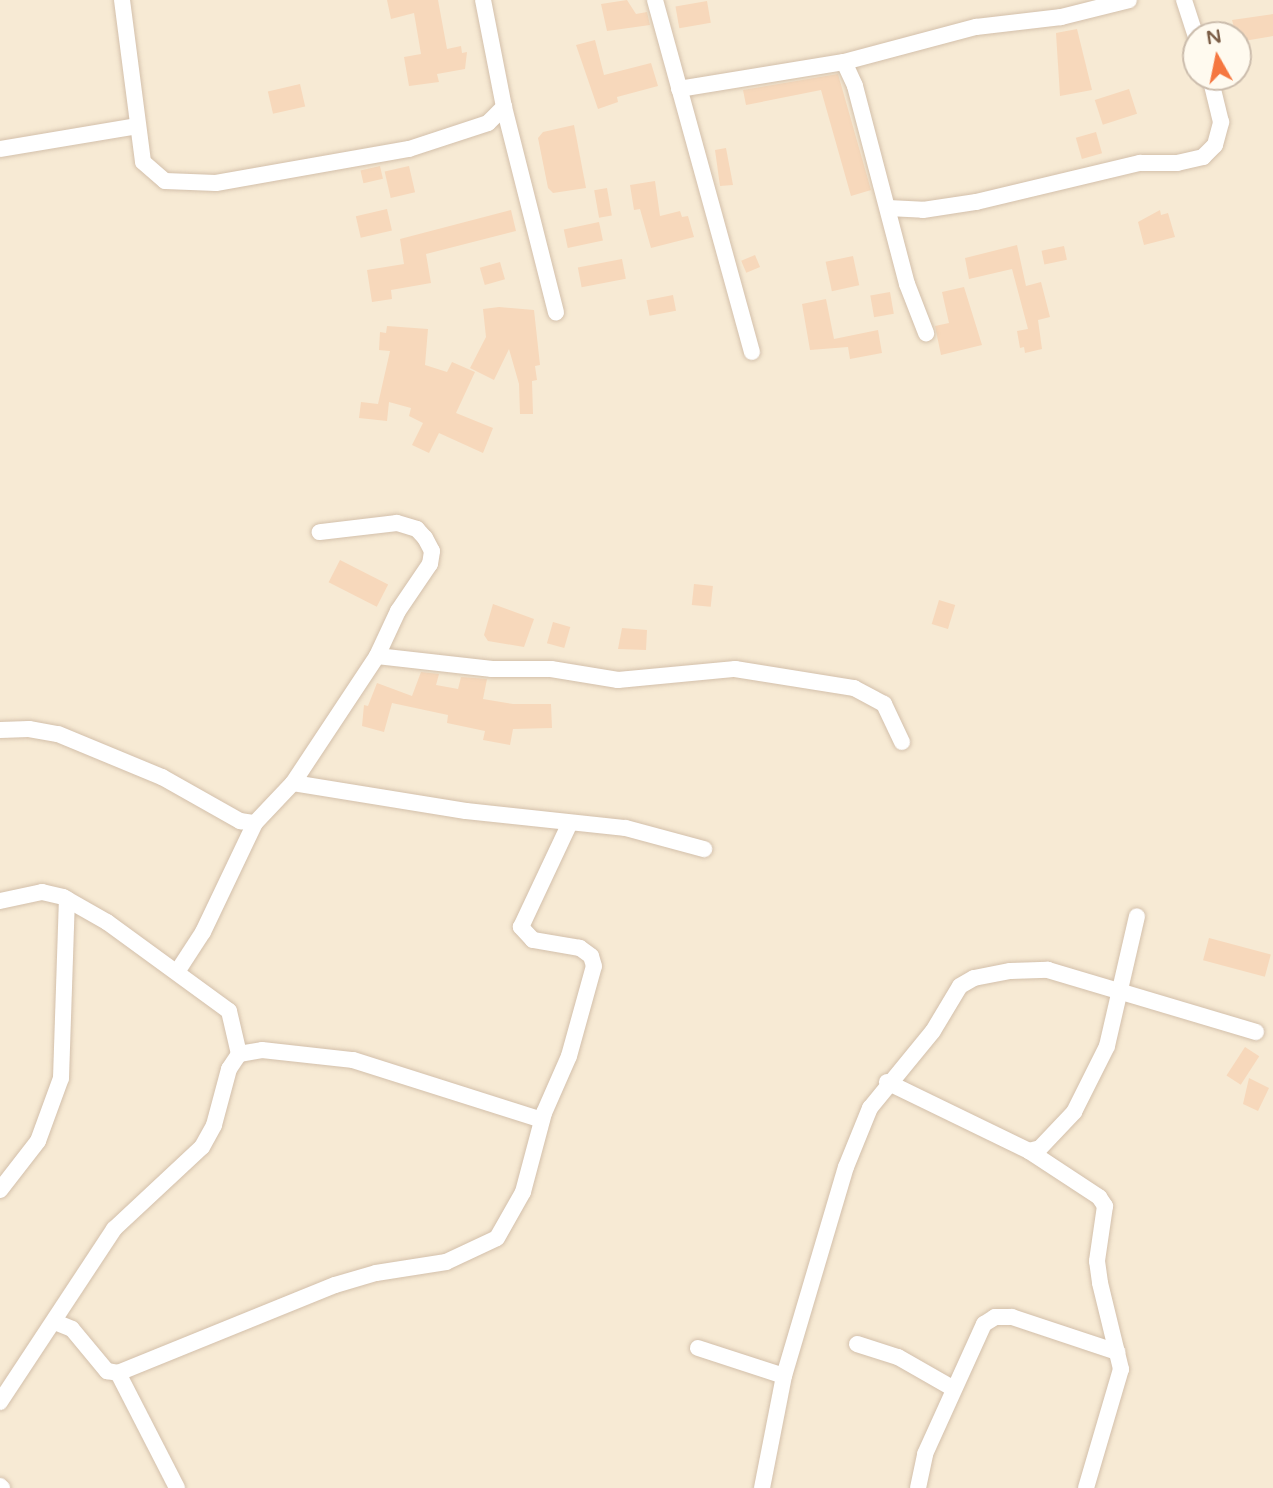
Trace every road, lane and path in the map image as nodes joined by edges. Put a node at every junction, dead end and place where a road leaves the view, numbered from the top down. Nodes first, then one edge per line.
1 (122, 0) edge
2 (483, 0) edge
3 (655, 0) edge
4 (1129, 0) edge
5 (1184, 0) edge
6 (1191, 21) edge
7 (844, 62) junction
8 (679, 89) junction
9 (1213, 91) edge
10 (505, 107) junction
11 (137, 126) junction
12 (0, 149) edge
13 (888, 208) junction
14 (556, 313) dead end
15 (926, 333) dead end
16 (752, 352) dead end
17 (320, 531) dead end
18 (377, 656) junction
19 (0, 730) edge
20 (902, 743) dead end
21 (293, 783) junction
22 (255, 823) junction
23 (570, 824) junction
24 (704, 849) dead end
25 (67, 900) junction
26 (0, 901) edge
27 (1137, 916) dead end
28 (177, 972) junction
29 (1121, 990) junction
30 (1256, 1032) dead end
31 (239, 1054) junction
32 (887, 1082) junction
33 (542, 1120) junction
34 (1029, 1151) junction
35 (0, 1190) edge
36 (55, 1321) junction
37 (857, 1344) dead end
38 (698, 1348) dead end
39 (1116, 1352) junction
40 (118, 1373) junction
41 (784, 1376) junction
42 (954, 1389) junction
43 (0, 1402) edge
44 (177, 1488) edge
45 (762, 1488) edge
46 (918, 1488) edge
47 (1086, 1488) edge

1 - 11 street
2 - 10 street
3 - 8 street
4 - 7 street
5 - 6 street
7 - 8 street
7 - 13 street
8 - 16 street
9 - 13 street
10 - 11 street
10 - 14 street
11 - 12 street
13 - 15 street
17 - 18 street
18 - 20 street
18 - 21 street
19 - 22 street
21 - 22 street
21 - 23 street
22 - 28 street
23 - 24 street
23 - 33 street
25 - 26 street
25 - 28 street
25 - 35 street
27 - 29 street
28 - 31 street
29 - 30 street
29 - 32 street
29 - 34 street
31 - 33 street
31 - 36 street
32 - 34 street
32 - 41 street
33 - 40 street
34 - 39 street
36 - 40 street
36 - 43 street
37 - 42 street
38 - 41 street
39 - 42 street
39 - 47 street
40 - 44 street
41 - 45 street
42 - 46 street

